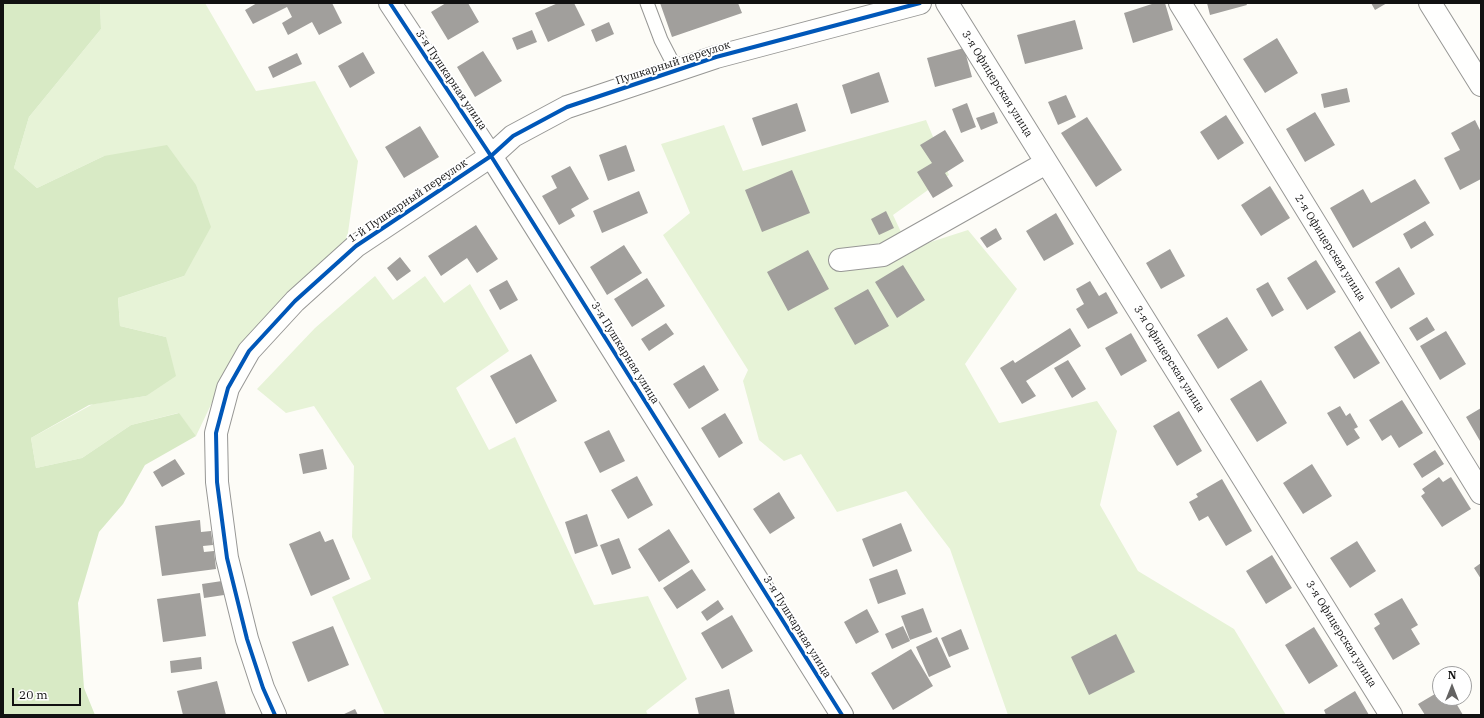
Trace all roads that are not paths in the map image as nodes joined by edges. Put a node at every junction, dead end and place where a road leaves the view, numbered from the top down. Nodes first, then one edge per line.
1 (390, 3) edge
2 (647, 3) edge
3 (920, 3) edge
4 (947, 3) edge
5 (1180, 3) edge
6 (1430, 3) edge
7 (676, 69) junction
8 (1481, 85) edge
9 (491, 156) junction
10 (1046, 163) junction
11 (840, 260) dead end
12 (1481, 493) edge
13 (275, 715) edge
14 (842, 715) edge
15 (1391, 715) edge

1 - 9 street, 3-я Пушкарная улица
2 - 7 lane
3 - 7 street, Пушкарный переулок
4 - 10 street, 3-я Офицерская улица
5 - 12 street, 2-я Офицерская улица
6 - 8 street
7 - 9 street, Пушкарный переулок
9 - 13 street, 1-й Пушкарный переулок
9 - 14 street, 3-я Пушкарная улица
10 - 11 street
10 - 15 street, 3-я Офицерская улица

